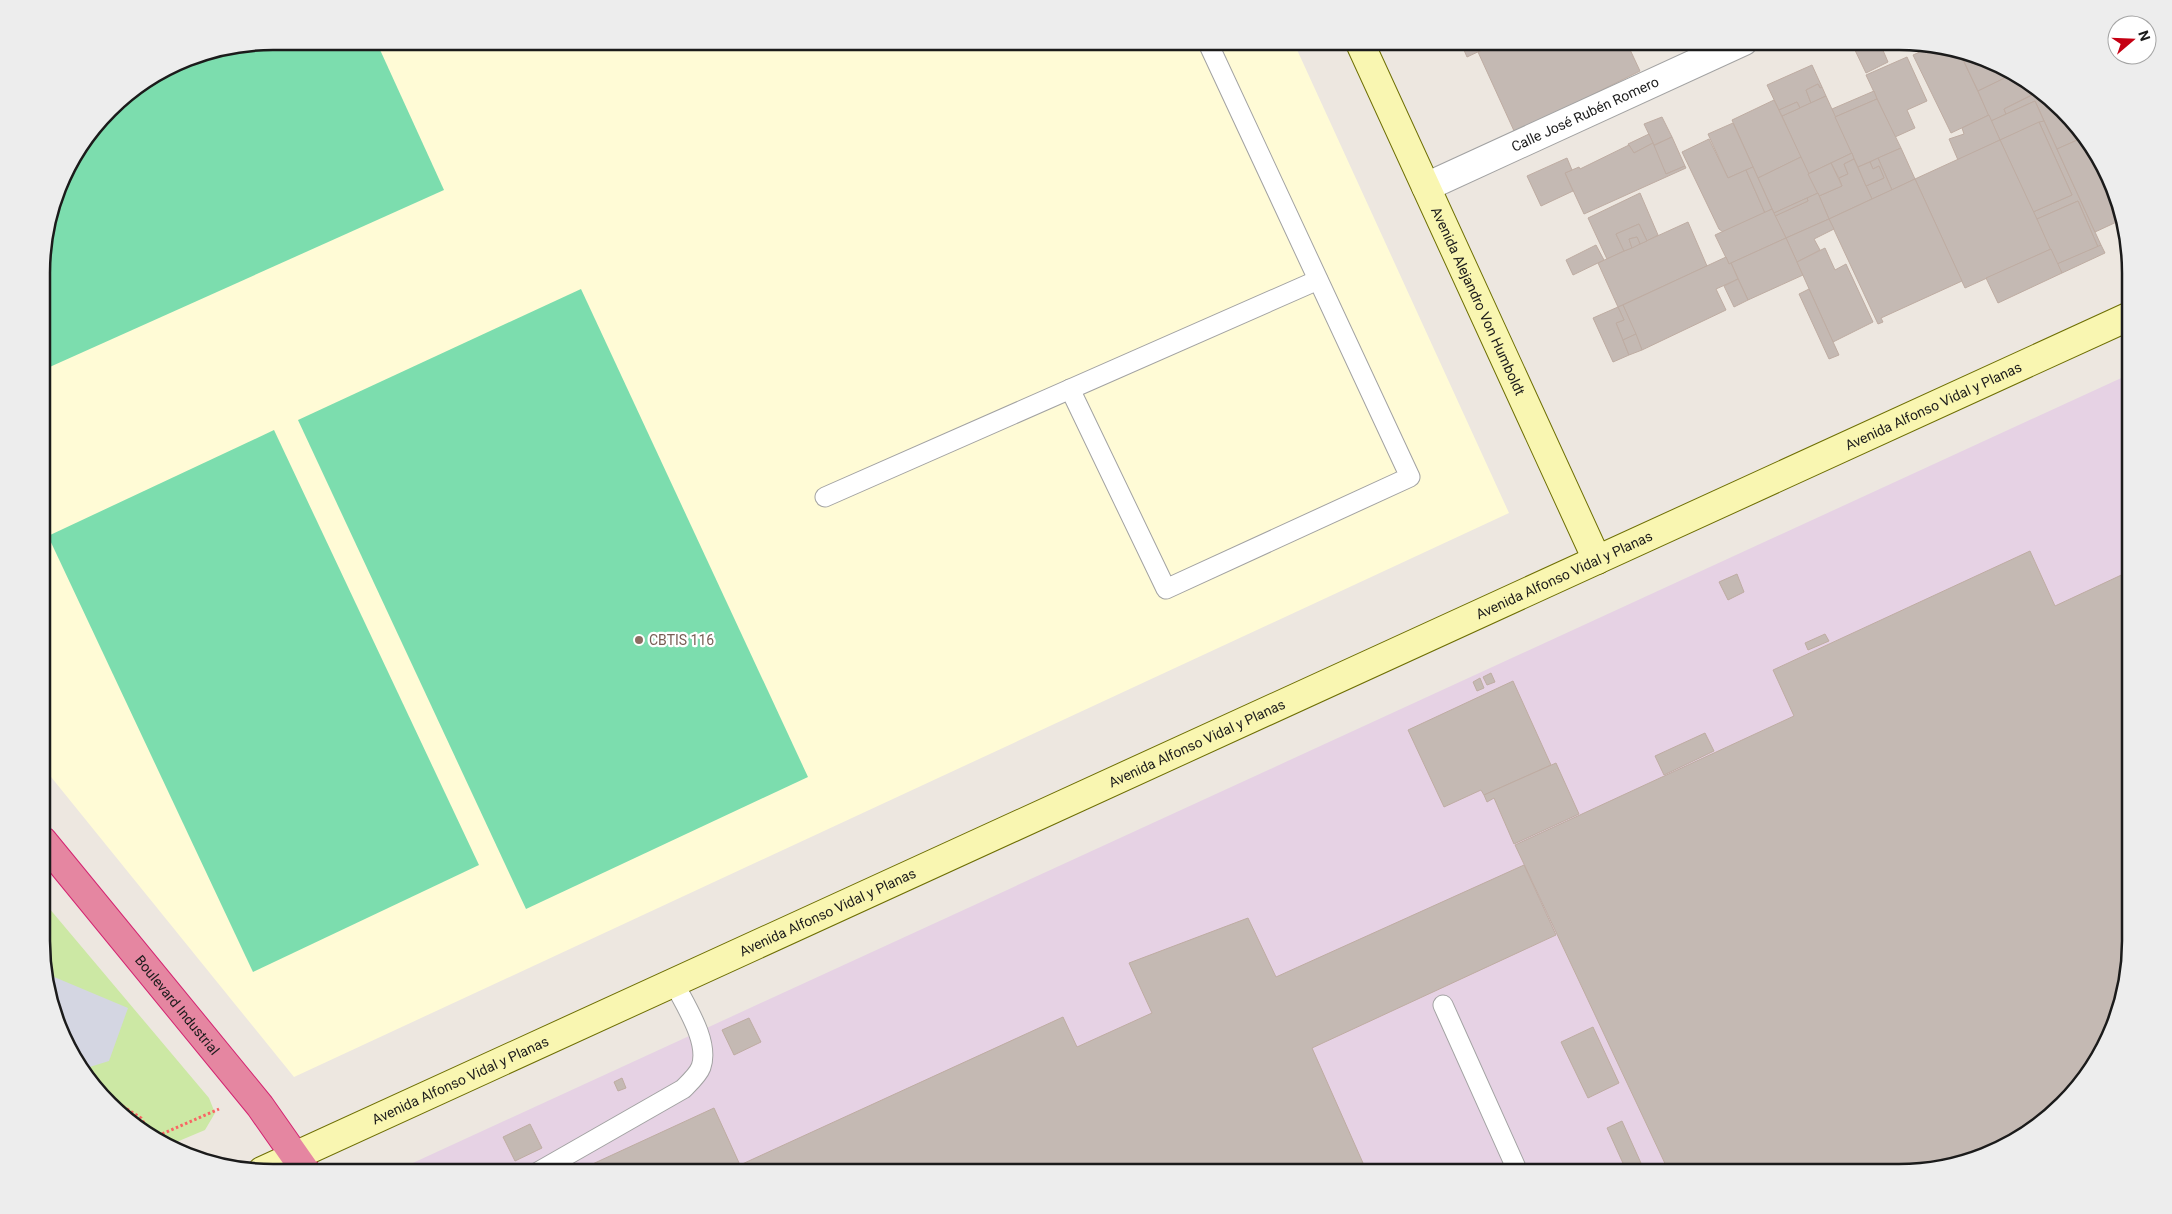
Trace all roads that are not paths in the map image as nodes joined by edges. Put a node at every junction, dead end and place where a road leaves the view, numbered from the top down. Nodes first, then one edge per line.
1 (1212, 50) edge
2 (1363, 50) edge
3 (1724, 50) edge
4 (1426, 186) junction
5 (1318, 280) junction
6 (2122, 320) edge
7 (1070, 389) junction
8 (825, 497) dead end
9 (1597, 560) junction
10 (50, 850) edge
11 (674, 983) junction
12 (1443, 1005) dead end
13 (301, 1164) edge
14 (552, 1164) edge
15 (1514, 1164) edge

1 - 5 lane
2 - 4 main road, Avenida Alejandro Von Humboldt
3 - 4 street, Calle José Rubén Romero
4 - 9 main road, Avenida Alejandro Von Humboldt
5 - 7 lane
5 - 7 lane
6 - 9 main road, Avenida Alfonso Vidal y Planas
7 - 8 lane
9 - 11 main road, Avenida Alfonso Vidal y Planas
10 - 13 highway, Boulevard Industrial
11 - 13 main road, Avenida Alfonso Vidal y Planas
11 - 14 lane
12 - 15 lane

